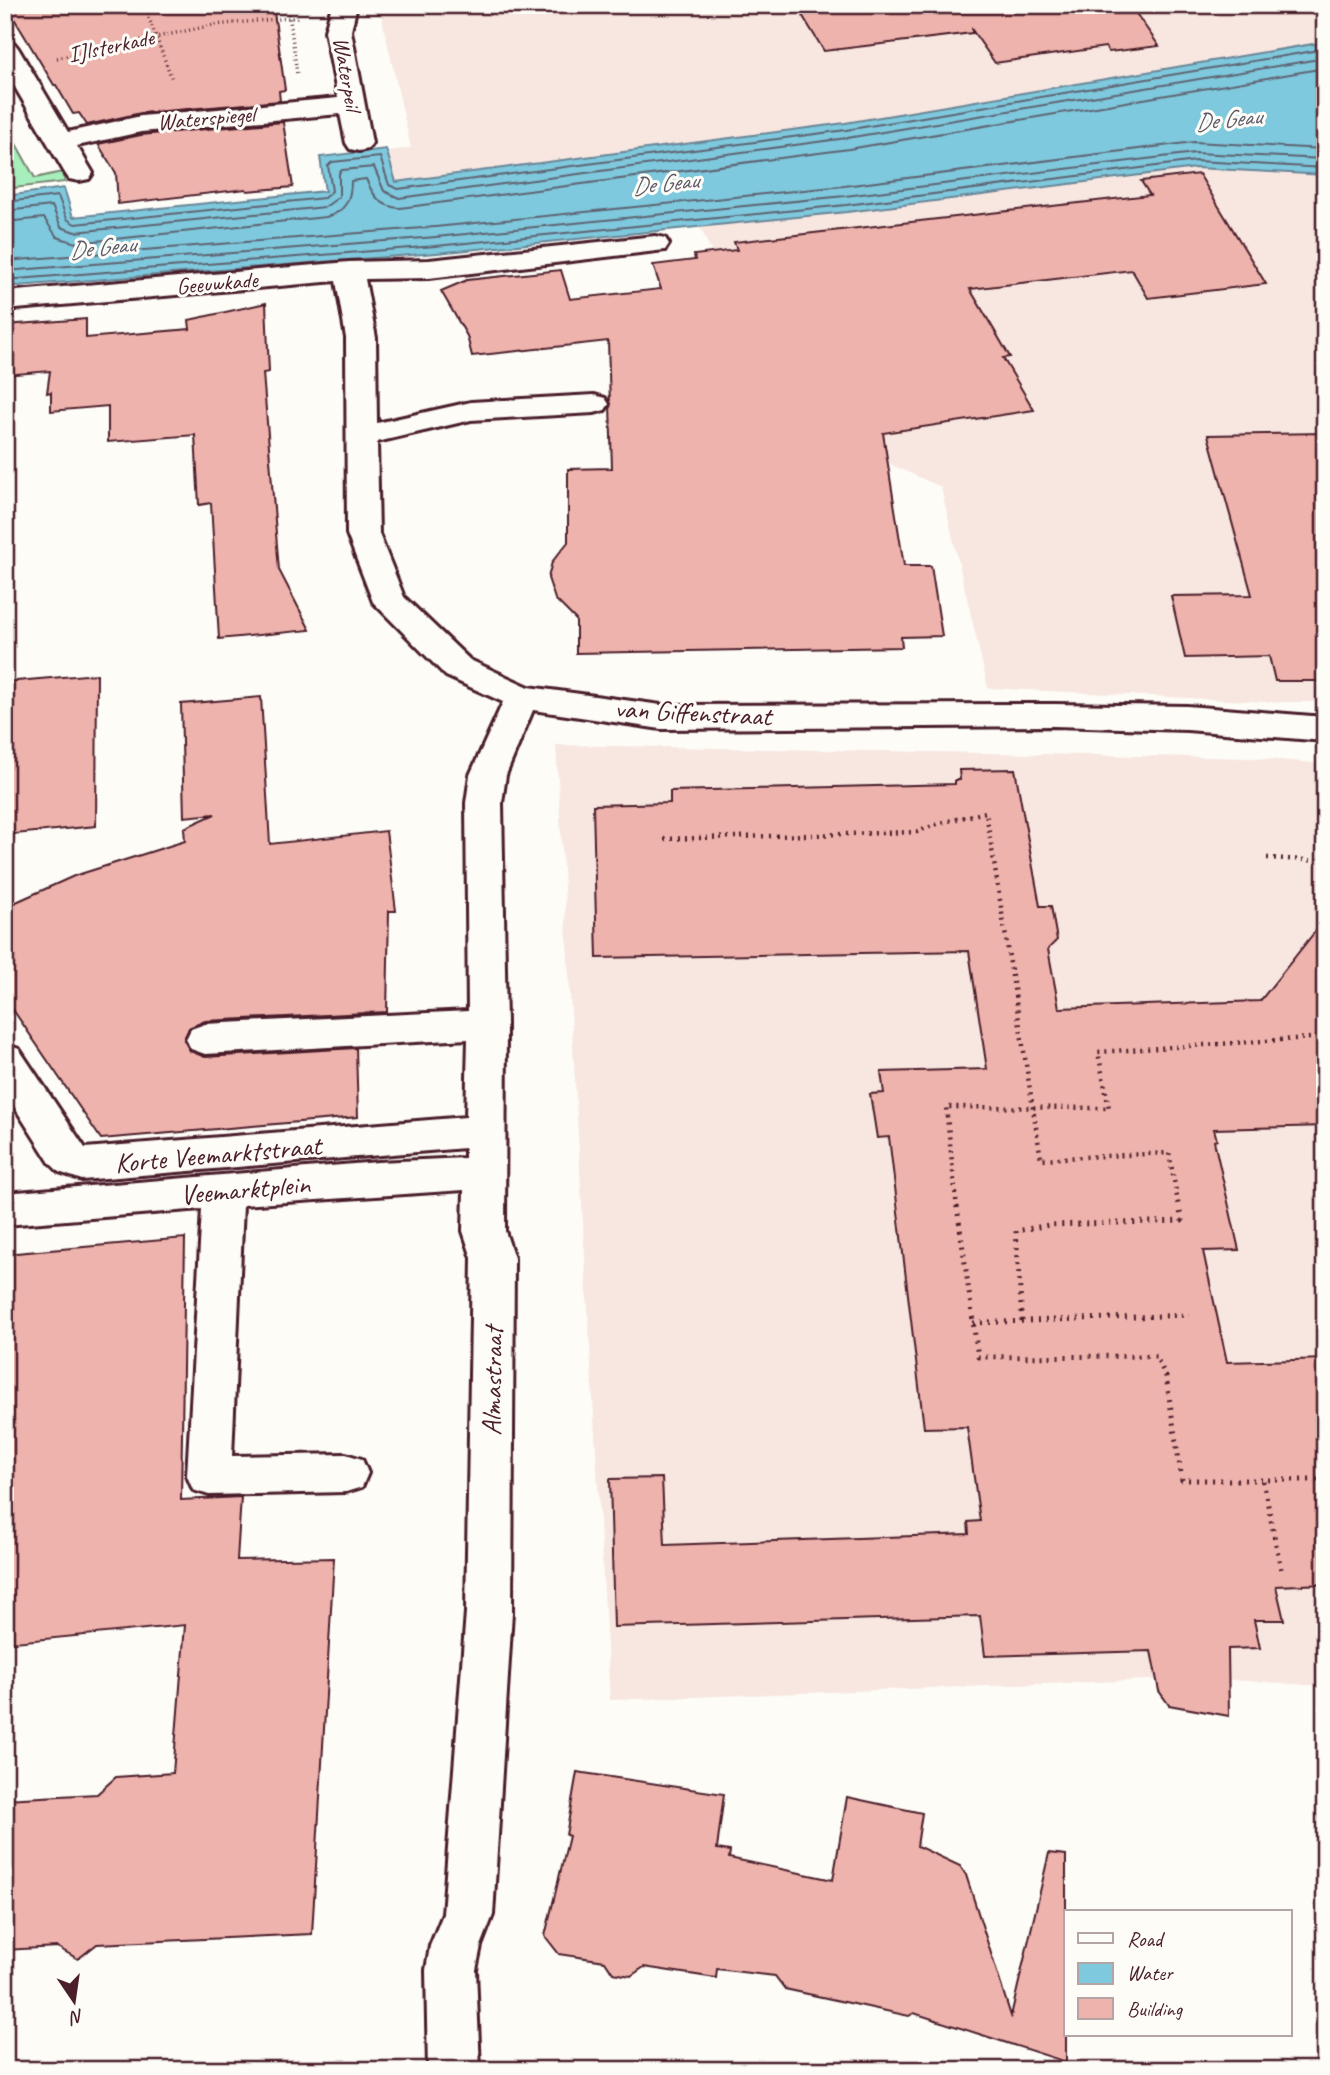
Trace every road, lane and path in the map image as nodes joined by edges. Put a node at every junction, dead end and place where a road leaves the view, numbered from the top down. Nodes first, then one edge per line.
1 (144, 5) edge
2 (288, 5) edge
3 (345, 5) edge
4 (290, 18) junction
5 (156, 37) junction
6 (5, 48) edge
7 (48, 60) dead end
8 (172, 79) dead end
9 (352, 105) junction
10 (301, 110) junction
11 (61, 142) junction
12 (359, 143) dead end
13 (79, 173) dead end
14 (655, 244) dead end
15 (349, 271) junction
16 (5, 300) edge
17 (594, 404) dead end
18 (362, 436) junction
19 (522, 697) junction
20 (1325, 729) edge
21 (664, 839) dead end
22 (1267, 858) dead end
23 (1325, 861) edge
24 (487, 1024) junction
25 (1325, 1037) edge
26 (205, 1039) dead end
27 (5, 1059) edge
28 (1034, 1110) junction
29 (486, 1152) junction
30 (223, 1191) junction
31 (5, 1209) edge
32 (1189, 1315) dead end
33 (1022, 1321) junction
34 (973, 1323) junction
35 (346, 1473) dead end
36 (1325, 1480) edge
37 (1263, 1481) junction
38 (1281, 1569) dead end
39 (454, 2070) edge

1 - 5 path
2 - 4 path
3 - 4 path, IJlsterkade
3 - 9 street, Waterpeil
4 - 5 path, IJlsterkade
4 - 10 path
5 - 7 path, IJlsterkade
5 - 8 path
6 - 11 street
9 - 10 street, Waterspiegel
9 - 12 street, Waterpeil
10 - 11 street, Waterspiegel
11 - 13 street
14 - 15 street, Geeuwkade
15 - 16 street, Geeuwkade
15 - 18 street, van Giffenstraat
17 - 18 street
18 - 19 street, van Giffenstraat
19 - 20 street, van Giffenstraat
19 - 24 street, Almastraat
21 - 28 path
22 - 23 path
24 - 26 street
24 - 29 street, Almastraat
25 - 28 path
27 - 29 street, Korte Veemarktstraat
28 - 33 path
28 - 34 path
29 - 30 street, Veemarktplein
29 - 39 street, Almastraat
30 - 31 street, Veemarktplein
30 - 35 street
32 - 33 path
33 - 34 path
34 - 37 path
36 - 37 path
37 - 38 path

